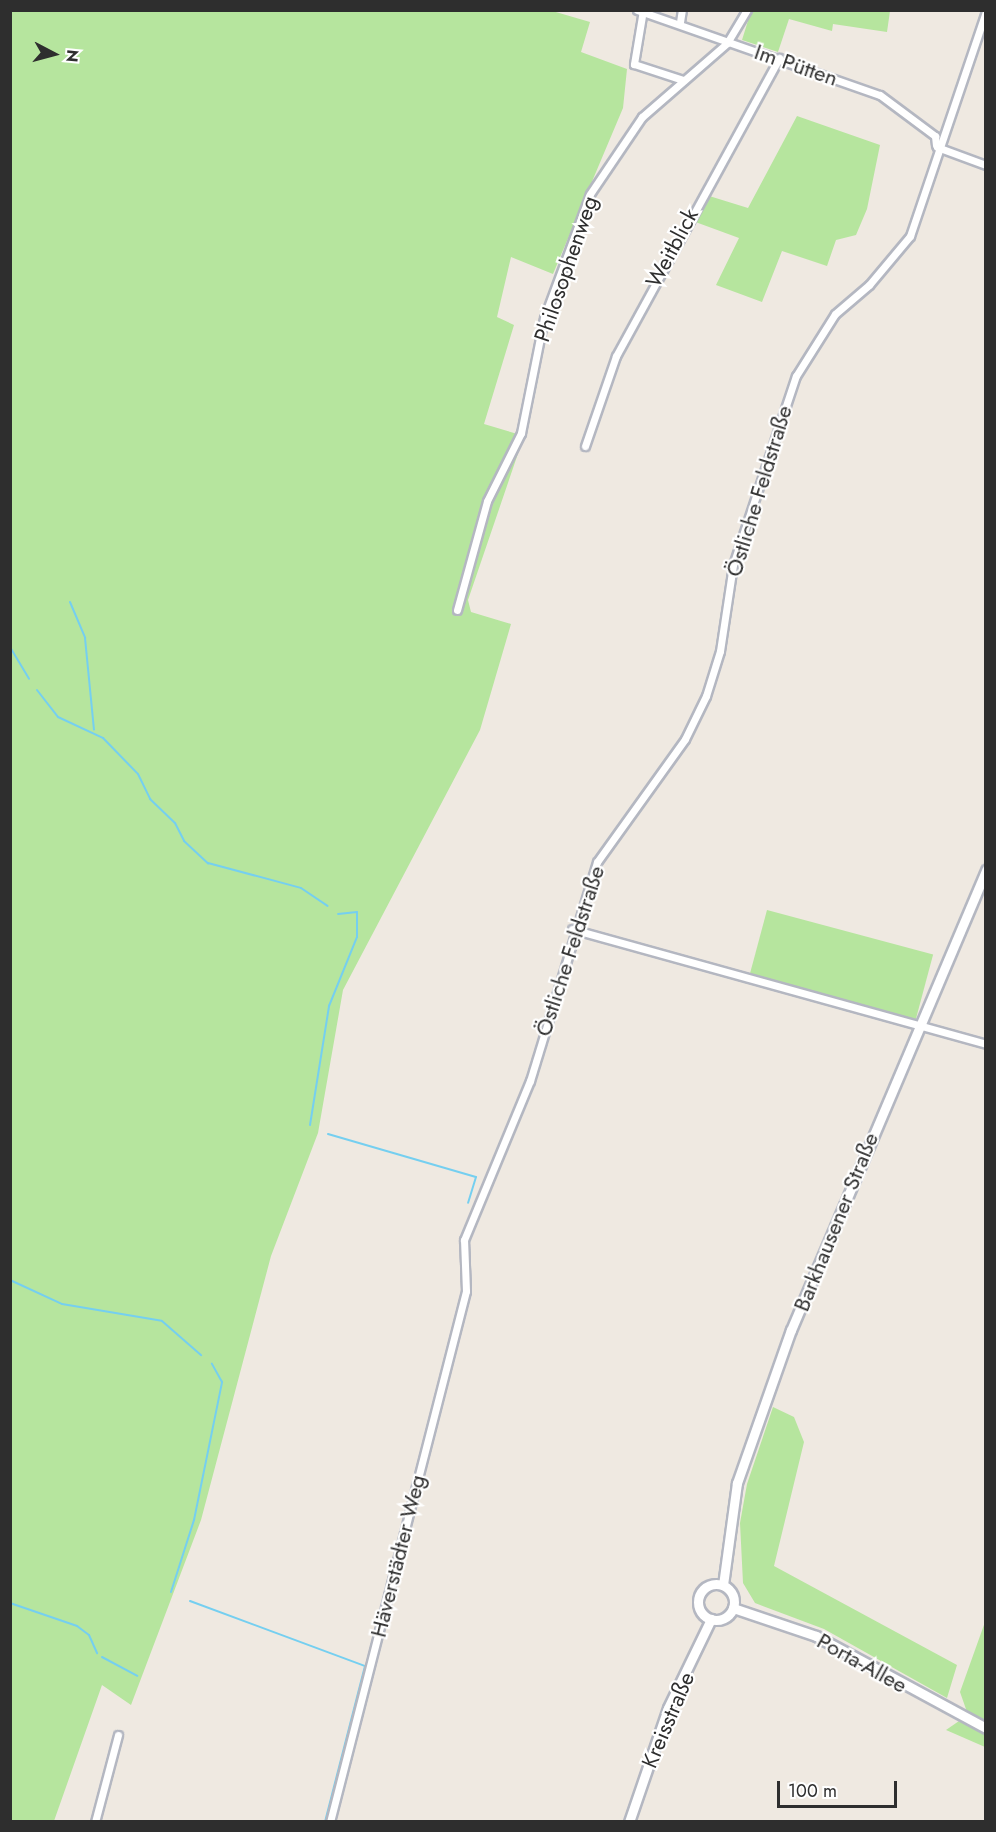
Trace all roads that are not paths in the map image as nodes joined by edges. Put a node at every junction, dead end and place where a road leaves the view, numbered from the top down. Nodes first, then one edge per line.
1 (682, 10) edge
2 (747, 10) edge
3 (641, 11) edge
4 (986, 12) edge
5 (680, 22) junction
6 (727, 43) junction
7 (779, 58) junction
8 (683, 80) junction
9 (937, 147) junction
10 (986, 165) edge
11 (585, 446) dead end
12 (457, 610) dead end
13 (986, 870) edge
14 (572, 929) junction
15 (917, 1026) junction
16 (986, 1044) edge
17 (466, 1290) joint
18 (723, 1585) junction
19 (734, 1608) junction
20 (711, 1620) junction
21 (986, 1728) edge
22 (118, 1735) dead end
23 (95, 1821) edge
24 (330, 1821) edge
25 (629, 1821) edge

1 - 5 street
2 - 6 street, Philosophenweg
3 - 5 street, Im Pütten
3 - 8 street
4 - 9 street, Östliche Feldstraße
5 - 6 street, Im Pütten
6 - 7 street, Im Pütten
6 - 8 street, Philosophenweg
7 - 9 street, Im Pütten
7 - 11 street, Weitblick
8 - 12 street, Philosophenweg
9 - 10 street
9 - 14 street, Östliche Feldstraße
13 - 15 main road, Barkhausener Straße
14 - 15 street
14 - 17 street, Östliche Feldstraße
15 - 16 street
15 - 18 main road, Barkhausener Straße
17 - 24 street, Häverstädter Weg
18 - 19 main road
18 - 20 main road
19 - 20 main road
19 - 21 main road, Porta-Allee
20 - 25 main road, Kreisstraße
22 - 23 street

